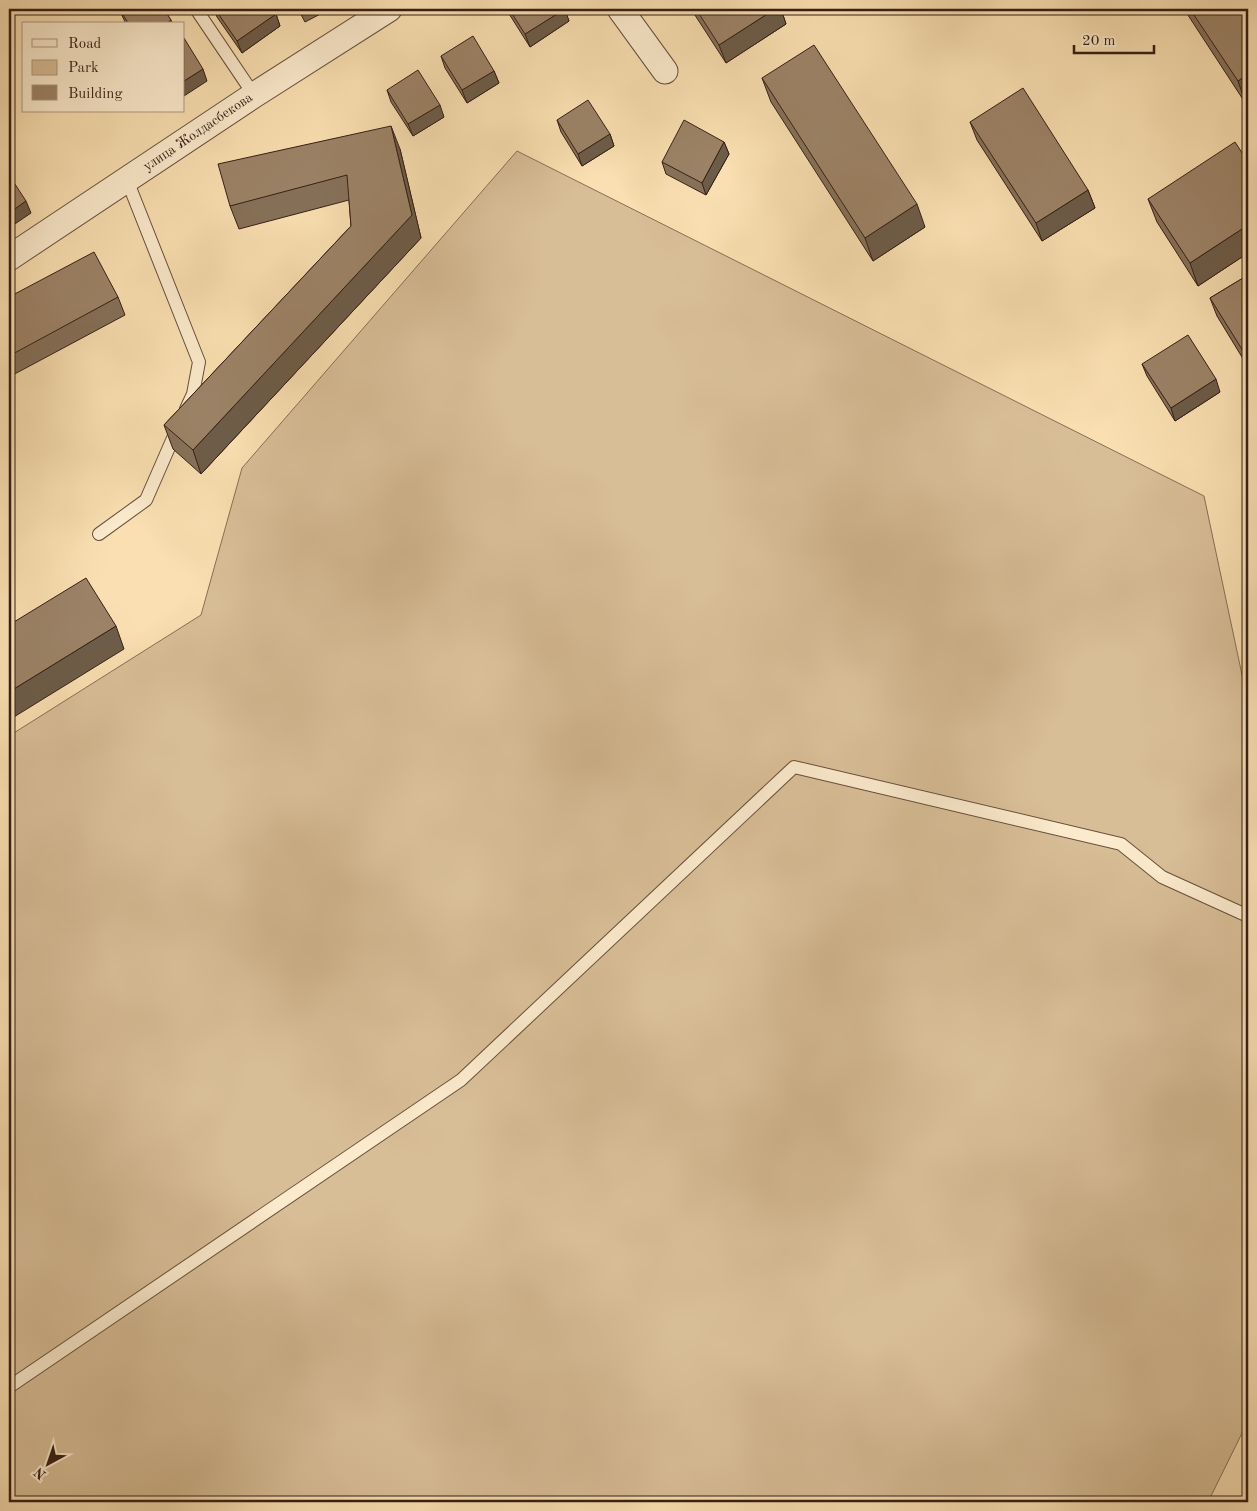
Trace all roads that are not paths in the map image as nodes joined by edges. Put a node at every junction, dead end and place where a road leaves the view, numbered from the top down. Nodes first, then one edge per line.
1 (196, 9) edge
2 (389, 9) edge
3 (620, 9) edge
4 (665, 71) dead end
5 (254, 95) junction
6 (126, 180) junction
7 (9, 258) edge
8 (99, 534) dead end
9 (1248, 916) edge
10 (9, 1388) edge

1 - 5 lane
2 - 5 street, улица Жолдасбекова
3 - 4 street
5 - 6 street, улица Жолдасбекова
6 - 7 street, улица Жолдасбекова
6 - 8 lane
9 - 10 lane

